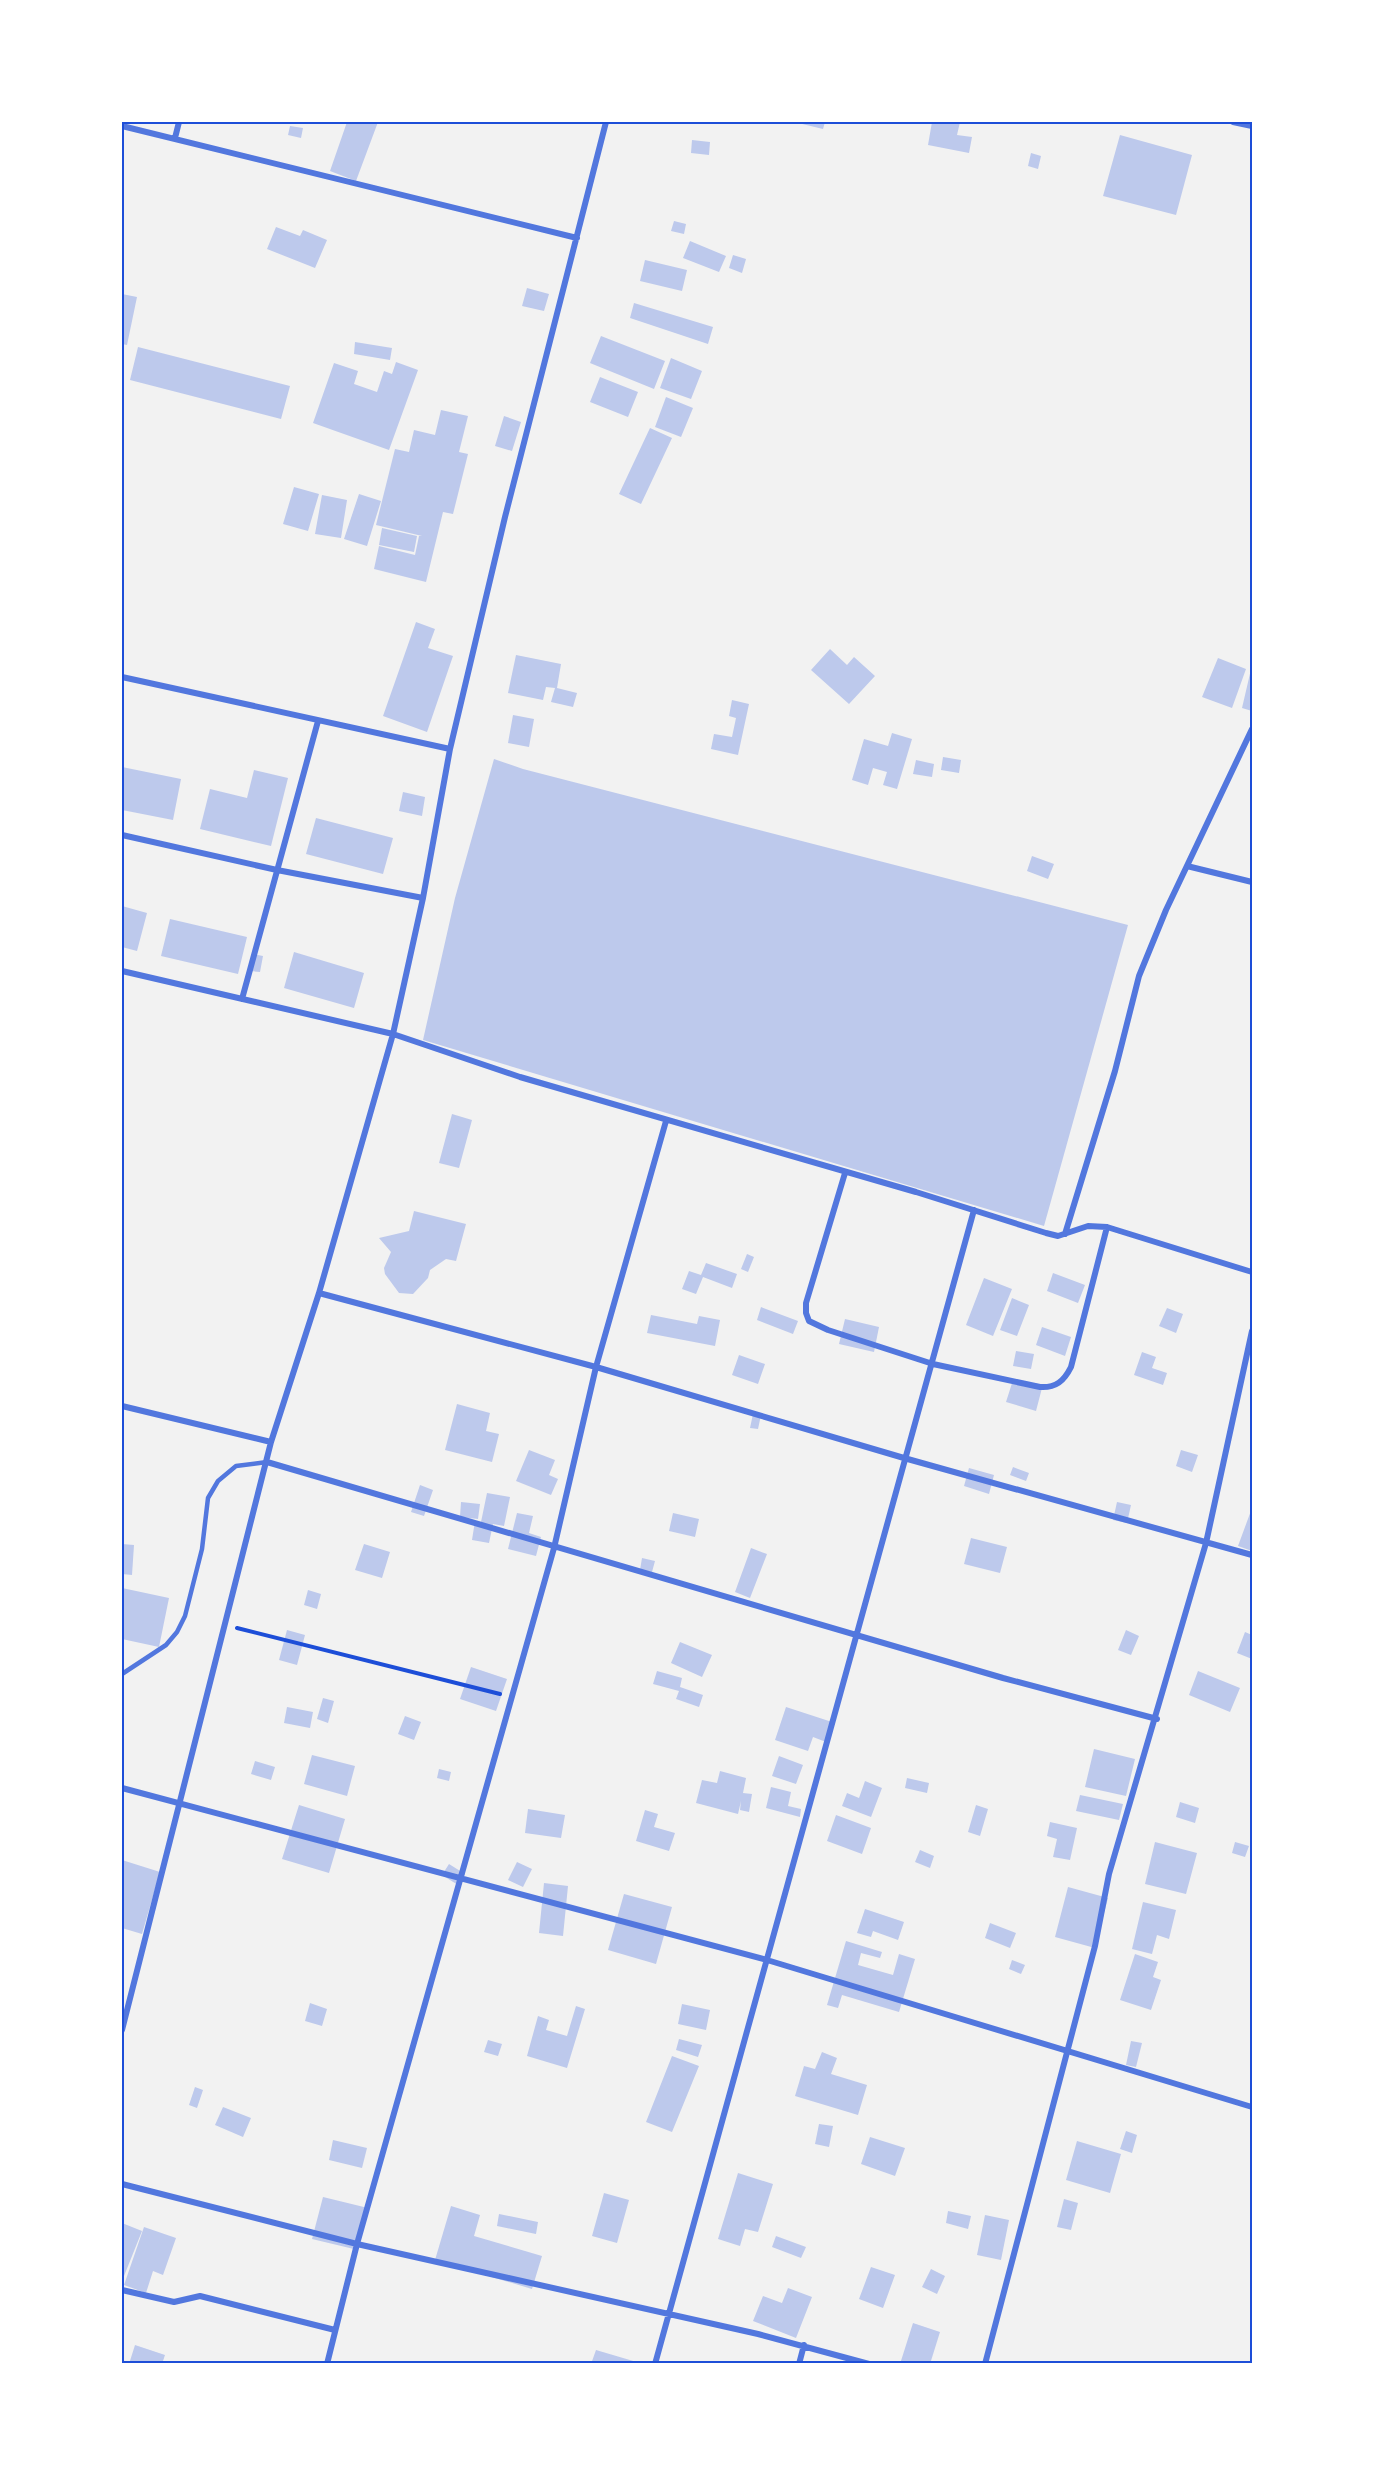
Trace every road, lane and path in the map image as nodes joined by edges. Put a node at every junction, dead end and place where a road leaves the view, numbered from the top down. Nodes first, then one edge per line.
1 (178, 122) edge
2 (606, 122) edge
3 (1233, 122) edge
4 (122, 126) edge
5 (1252, 126) edge
6 (175, 138) junction
7 (577, 238) junction
8 (122, 677) edge
9 (318, 721) junction
10 (1252, 729) edge
11 (450, 749) junction
12 (122, 835) edge
13 (1187, 866) junction
14 (277, 870) junction
15 (1252, 882) edge
16 (423, 898) junction
17 (122, 971) edge
18 (242, 999) junction
19 (393, 1034) junction
20 (666, 1121) junction
21 (845, 1173) junction
22 (974, 1210) junction
23 (1107, 1227) junction
24 (1065, 1234) junction
25 (1252, 1272) edge
26 (319, 1293) junction
27 (1252, 1331) edge
28 (933, 1364) junction
29 (596, 1367) junction
30 (122, 1406) edge
31 (271, 1442) junction
32 (904, 1458) junction
33 (267, 1462) junction
34 (1206, 1543) junction
35 (554, 1548) junction
36 (1252, 1555) edge
37 (224, 1624) junction
38 (857, 1635) junction
39 (122, 1674) edge
40 (513, 1698) junction
41 (1157, 1719) junction
42 (122, 1788) edge
43 (178, 1804) junction
44 (461, 1879) junction
45 (767, 1960) junction
46 (122, 2030) edge
47 (1066, 2051) junction
48 (1252, 2107) edge
49 (122, 2184) edge
50 (357, 2244) junction
51 (122, 2290) edge
52 (669, 2315) junction
53 (335, 2330) junction
54 (804, 2345) junction
55 (327, 2364) edge
56 (655, 2364) edge
57 (799, 2364) edge
58 (869, 2364) edge
59 (985, 2364) edge

1 - 6 street
2 - 7 street
3 - 5 street
4 - 6 street
6 - 7 street
7 - 11 street
8 - 9 street
9 - 11 street
9 - 14 street
10 - 13 street
11 - 16 street
12 - 14 street
13 - 15 street
13 - 24 street
14 - 16 street
14 - 18 street
16 - 19 street
17 - 18 street
18 - 19 street
19 - 20 street
19 - 26 street
20 - 21 street
20 - 29 street
21 - 22 street
21 - 28 street
22 - 24 street
22 - 28 street
23 - 24 street
23 - 25 street
23 - 28 street
26 - 29 street
26 - 31 street
27 - 34 street
28 - 32 street
29 - 32 street
29 - 35 street
30 - 31 street
31 - 33 street
32 - 34 street
32 - 38 street
33 - 35 street
33 - 37 street
33 - 39 lane
34 - 36 street
34 - 41 street
35 - 38 street
35 - 40 street
37 - 40 path
37 - 43 street
38 - 41 street
38 - 45 street
40 - 44 street
41 - 47 street
42 - 43 street
43 - 44 street
43 - 46 street
44 - 45 street
44 - 50 street
45 - 47 street
45 - 52 street
47 - 48 street
47 - 59 street
49 - 50 street
50 - 52 street
50 - 53 street
51 - 53 street
52 - 54 street
52 - 56 street
53 - 55 street
54 - 57 street
54 - 58 street

